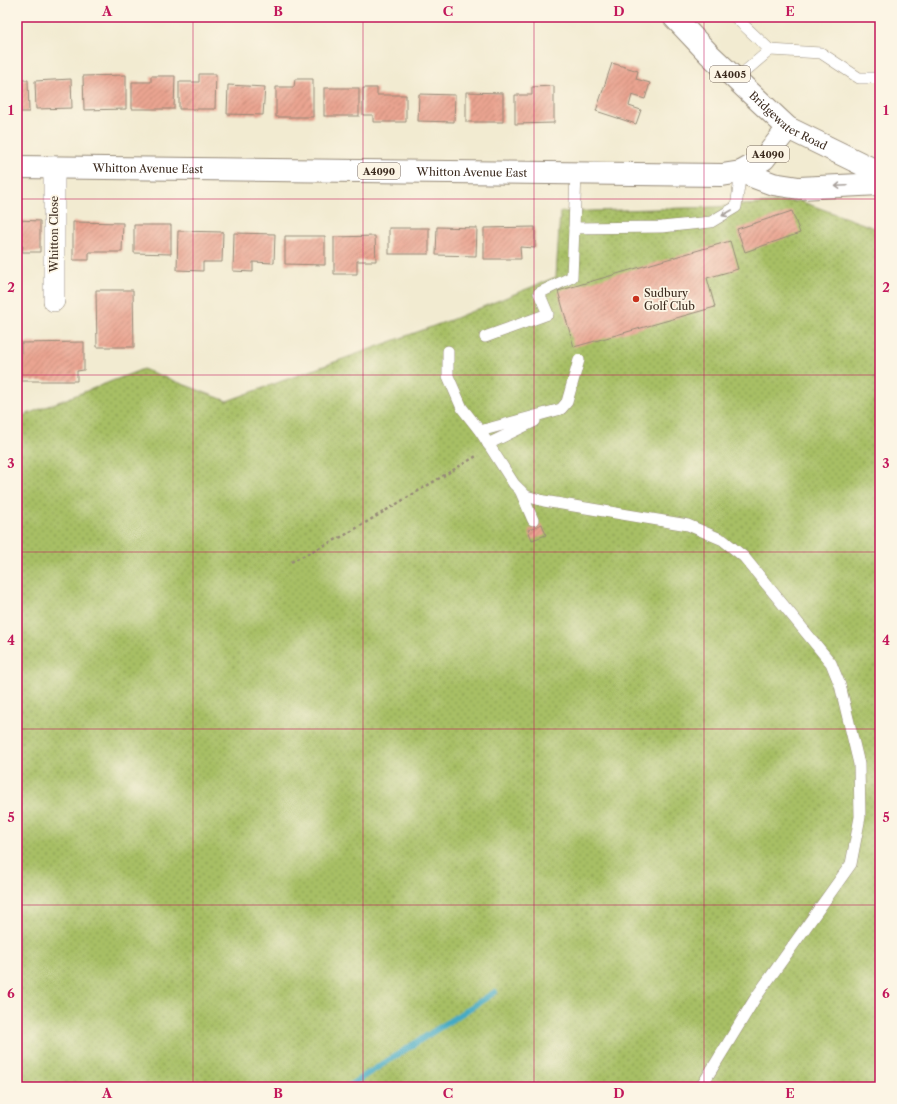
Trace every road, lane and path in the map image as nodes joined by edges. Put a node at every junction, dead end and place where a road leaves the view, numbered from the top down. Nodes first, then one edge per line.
1 (674, 17) edge
2 (735, 17) edge
3 (770, 50) junction
4 (880, 78) edge
5 (736, 79) junction
6 (788, 128) junction
7 (17, 167) edge
8 (54, 167) junction
9 (741, 172) junction
10 (576, 173) junction
11 (880, 173) edge
12 (880, 184) edge
13 (574, 228) junction
14 (54, 300) dead end
15 (485, 337) dead end
16 (448, 351) dead end
17 (579, 360) dead end
18 (561, 409) junction
19 (480, 431) junction
20 (488, 444) junction
21 (480, 453) dead end
22 (520, 489) junction
23 (533, 520) dead end
24 (291, 562) dead end
25 (701, 1087) edge

1 - 5 main road, Bridgewater Road / A4005
2 - 3 lane
3 - 4 lane
3 - 5 lane
5 - 6 main road, Bridgewater Road / A4005
6 - 9 main road, Whitton Avenue East / A4090
6 - 11 main road, Bridgewater Road / A4005
7 - 8 main road, Whitton Avenue East / A4090
8 - 10 main road, Whitton Avenue East / A4090
8 - 14 street, Whitton Close
9 - 10 main road, Whitton Avenue East / A4090
12 -> 9 main road
9 -> 13 lane
10 - 13 lane
13 - 15 lane
16 - 19 lane
17 - 18 lane
18 - 19 lane
18 - 20 lane
19 - 20 lane
20 - 22 lane
21 - 24 path
22 - 23 lane
22 - 25 lane

